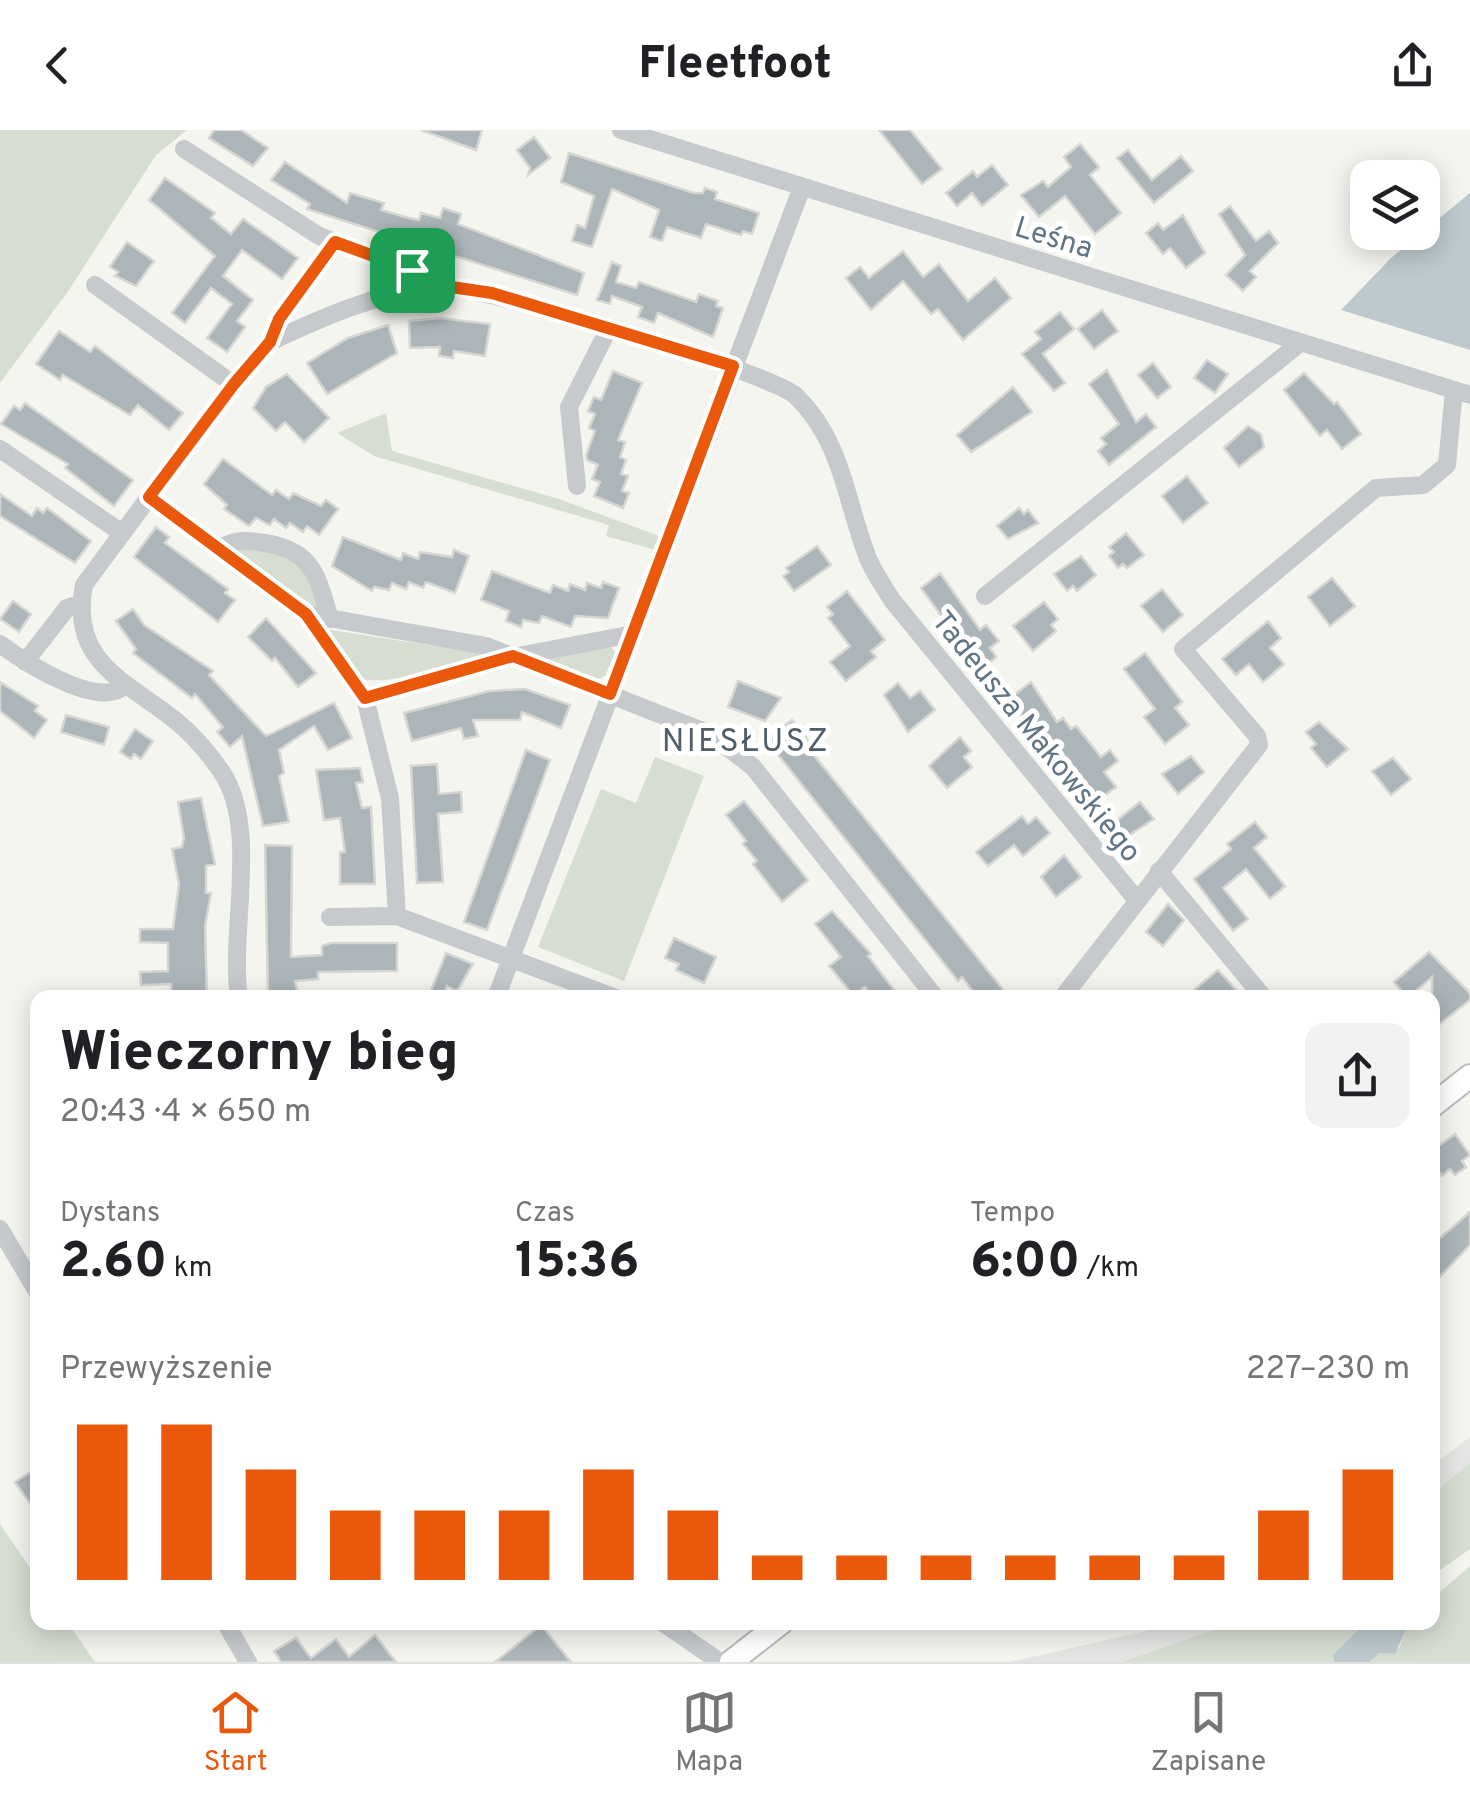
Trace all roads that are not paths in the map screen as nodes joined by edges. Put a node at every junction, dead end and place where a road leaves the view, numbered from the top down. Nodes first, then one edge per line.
1 (622, 130) edge
2 (184, 149) dead end
3 (802, 187) junction
4 (335, 242) junction
5 (438, 285) junction
6 (95, 286) dead end
7 (608, 330) junction
8 (270, 342) junction
9 (1300, 342) junction
10 (733, 366) junction
11 (234, 384) junction
12 (1462, 392) edge
13 (0, 449) edge
14 (577, 486) dead end
15 (149, 497) junction
16 (122, 533) junction
17 (220, 548) junction
18 (985, 596) dead end
19 (80, 604) junction
20 (306, 614) junction
21 (330, 619) junction
22 (633, 634) junction
23 (0, 644) edge
24 (513, 656) junction
25 (25, 662) junction
26 (124, 686) junction
27 (610, 694) junction
28 (365, 698) junction
29 (1159, 871) junction
30 (1136, 899) junction
31 (397, 916) junction
32 (330, 917) dead end
33 (510, 960) junction
34 (239, 990) edge
35 (499, 990) edge
36 (594, 990) edge
37 (930, 990) edge
38 (1068, 990) edge
39 (1257, 990) edge
40 (1470, 1076) edge
41 (1440, 1100) edge
42 (0, 1228) edge
43 (30, 1279) edge
44 (230, 1630) edge
45 (674, 1630) edge
46 (772, 1630) edge
47 (248, 1662) edge
48 (720, 1662) edge
49 (731, 1662) edge

1 - 3 street, Leśna
2 - 4 street
3 - 9 street, Leśna
3 - 10 street
4 - 5 street
4 - 8 street
5 - 7 street, Tadeusza Makowskiego
5 - 8 street
6 - 11 street
7 - 10 street, Tadeusza Makowskiego
7 - 14 street
8 - 11 street
9 - 12 street, Leśna
9 - 18 street
10 - 22 street
10 - 30 street, Tadeusza Makowskiego
11 - 15 street
12 - 29 street, Tadeusza Makowskiego
13 - 16 street
15 - 16 street
15 - 17 street
16 - 19 street
17 - 20 street
17 - 21 street
19 - 25 street
19 - 26 street
20 - 21 street
20 - 28 street
21 - 24 street
22 - 24 street
22 - 27 street
23 - 25 street
24 - 27 street
24 - 28 street
25 - 26 street
26 - 34 street
27 - 33 street
27 - 37 street
28 - 31 street
29 - 30 street, Tadeusza Makowskiego
29 - 39 street
30 - 38 street
31 - 32 street
31 - 33 street
33 - 35 street
33 - 36 street
40 - 41 main road
42 - 43 street
44 - 47 street
45 - 48 street
46 - 49 main road

